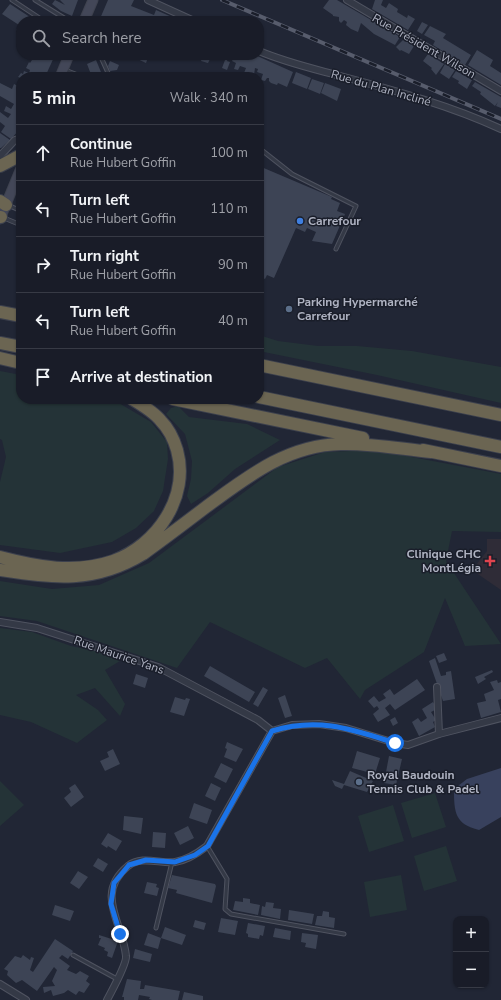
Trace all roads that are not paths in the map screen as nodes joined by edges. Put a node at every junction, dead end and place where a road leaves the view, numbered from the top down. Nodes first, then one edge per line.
1 (12, 0) edge
2 (35, 0) edge
3 (93, 0) edge
4 (148, 0) edge
5 (347, 0) edge
6 (36, 16) edge
7 (62, 16) edge
8 (86, 16) edge
9 (183, 16) edge
10 (264, 53) edge
11 (67, 60) edge
12 (102, 60) edge
13 (61, 72) edge
14 (108, 72) edge
15 (501, 91) edge
16 (501, 129) edge
17 (16, 140) edge
18 (264, 152) edge
19 (0, 156) edge
20 (16, 158) edge
21 (0, 166) edge
22 (16, 178) edge
23 (3, 203) edge
24 (16, 209) edge
25 (0, 217) edge
26 (16, 224) edge
27 (336, 249) dead end
28 (0, 312) edge
29 (16, 315) edge
30 (0, 343) edge
31 (16, 347) edge
32 (0, 358) edge
33 (16, 362) edge
34 (264, 365) edge
35 (264, 398) edge
36 (139, 404) edge
37 (197, 404) edge
38 (501, 415) edge
39 (501, 447) edge
40 (431, 452) junction
41 (501, 466) edge
42 (0, 557) edge
43 (0, 570) edge
44 (0, 622) edge
45 (438, 687) dead end
46 (501, 718) edge
47 (272, 731) junction
48 (439, 734) junction
49 (208, 846) junction
50 (172, 862) junction
51 (156, 928) dead end
52 (344, 934) dead end
53 (73, 954) dead end
54 (117, 979) junction
55 (0, 984) edge
56 (26, 1000) edge
57 (106, 1000) edge

1 - 6 lane
2 - 7 lane
3 - 8 main road
4 - 9 street
5 - 15 street, Rue Président Wilson
10 - 16 street, Rue du Plan Incliné
11 - 13 main road
12 - 14 lane
17 - 19 street
18 - 27 lane
20 - 21 highway
22 - 23 main road
23 - 24 lane
23 - 25 main road
25 - 26 lane
28 - 29 highway
30 - 31 highway
32 - 33 highway
34 - 38 highway
35 - 39 highway
36 - 42 highway
37 - 40 highway
40 - 41 highway
40 - 43 highway
44 - 47 street, Rue Maurice Yans
45 - 48 street
46 - 48 street
47 - 48 street
47 - 49 street
49 - 50 street
49 - 52 lane
50 - 51 lane
50 - 54 street
53 - 54 lane
54 - 57 street
55 - 56 street

